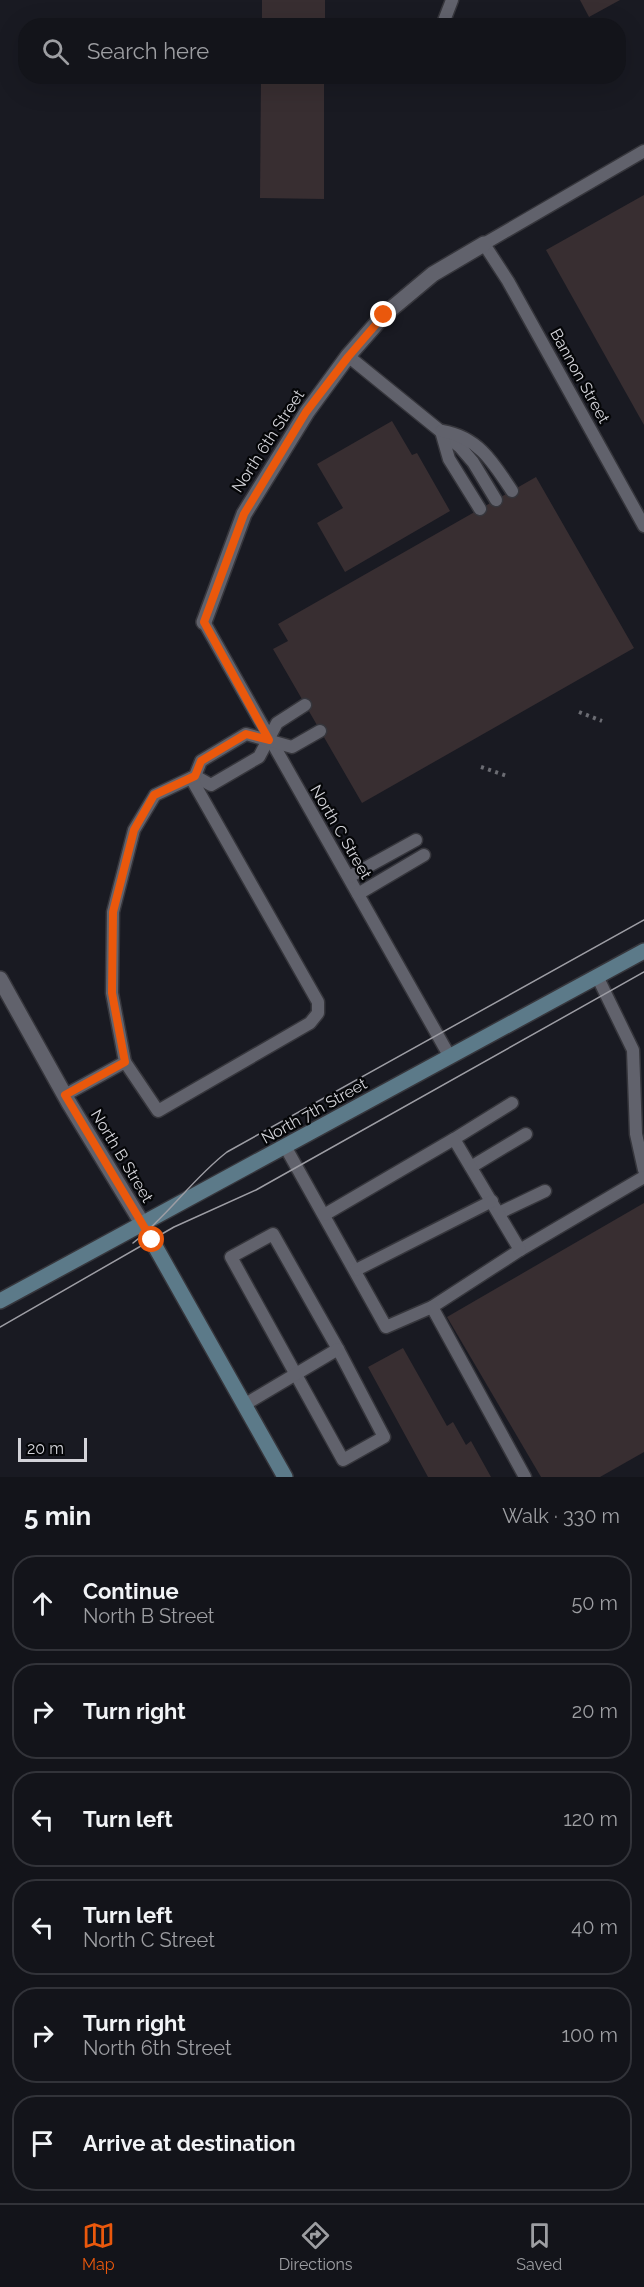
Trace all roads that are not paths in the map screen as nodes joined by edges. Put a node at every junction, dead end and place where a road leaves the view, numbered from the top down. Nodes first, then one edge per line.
1 (452, 0) edge
2 (445, 18) edge
3 (644, 151) edge
4 (484, 244) junction
5 (348, 357) junction
6 (441, 430) junction
7 (512, 491) dead end
8 (496, 500) dead end
9 (480, 509) dead end
10 (644, 526) edge
11 (204, 622) joint
12 (305, 705) dead end
13 (320, 730) dead end
14 (269, 740) junction
15 (193, 777) junction
16 (416, 840) dead end
17 (424, 855) dead end
18 (349, 877) junction
19 (358, 894) junction
20 (644, 951) edge
21 (597, 976) junction
22 (0, 979) edge
23 (450, 1057) junction
24 (125, 1062) junction
25 (65, 1095) junction
26 (512, 1103) dead end
27 (526, 1134) dead end
28 (454, 1139) junction
29 (286, 1148) junction
30 (471, 1167) junction
31 (644, 1170) edge
32 (644, 1178) edge
33 (545, 1191) dead end
34 (492, 1201) junction
35 (499, 1213) junction
36 (324, 1215) junction
37 (142, 1223) junction
38 (520, 1250) junction
39 (356, 1270) junction
40 (0, 1301) edge
41 (432, 1307) junction
42 (338, 1349) junction
43 (296, 1374) junction
44 (244, 1405) junction
45 (285, 1477) edge
46 (525, 1477) edge

1 - 2 lane
3 - 4 lane, North 6th Street
4 - 5 street, North 6th Street
4 - 10 lane, Bannon Street
5 - 6 lane
5 - 11 street, North 6th Street
6 - 7 lane
6 - 8 lane
6 - 9 lane
11 - 14 lane, North C Street
12 - 14 lane
13 - 14 lane
14 - 15 lane
14 - 15 lane
14 - 18 lane, North C Street
15 - 24 lane
15 - 24 lane
16 - 18 lane
17 - 19 lane
18 - 19 lane, North C Street
19 - 23 lane, North C Street
20 - 21 main road, North 7th Street
21 - 23 main road, North 7th Street
21 - 31 lane
22 - 25 street, North B Street
23 - 29 main road, North 7th Street
24 - 25 lane
25 - 37 street, North B Street
26 - 28 lane
27 - 30 lane
28 - 30 lane
28 - 36 lane
29 - 36 lane
29 - 37 main road, North 7th Street
30 - 34 lane
32 - 38 lane
33 - 35 lane
34 - 35 lane
34 - 39 lane
35 - 38 lane
36 - 39 lane
37 - 40 main road, North 7th Street
37 - 44 main road, North B Street
38 - 41 lane
39 - 41 lane
41 - 46 lane
42 - 43 lane
42 - 43 lane
42 - 43 lane
43 - 44 lane
44 - 45 main road, North B Street

